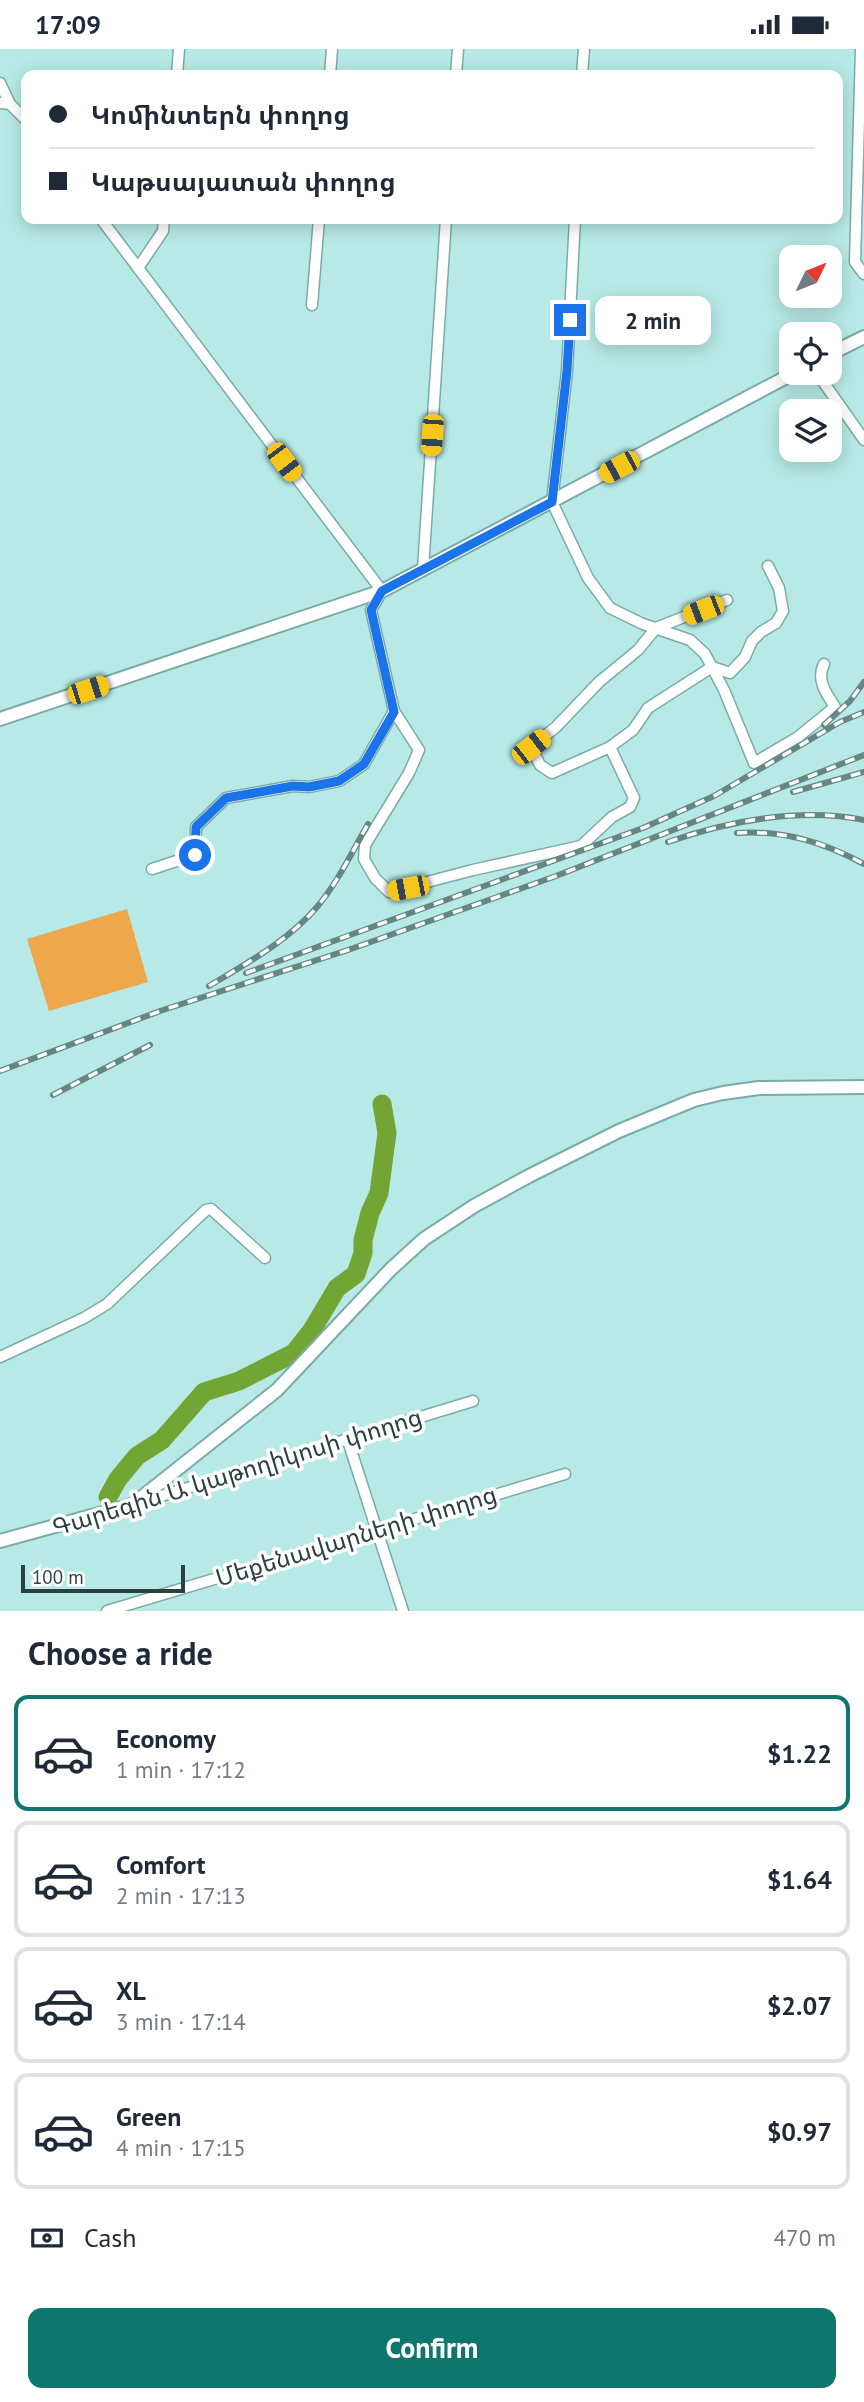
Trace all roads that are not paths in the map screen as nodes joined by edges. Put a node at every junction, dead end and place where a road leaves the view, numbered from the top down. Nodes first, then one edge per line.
1 (179, 49) edge
2 (332, 49) edge
3 (458, 49) edge
4 (584, 49) edge
5 (861, 49) edge
6 (177, 70) edge
7 (330, 70) edge
8 (456, 70) edge
9 (582, 70) edge
10 (0, 83) edge
11 (5, 104) edge
12 (21, 116) edge
13 (105, 224) edge
14 (164, 224) edge
15 (319, 224) edge
16 (446, 224) edge
17 (575, 224) edge
18 (138, 268) junction
19 (864, 274) edge
20 (312, 305) dead end
21 (864, 337) edge
22 (842, 348) edge
23 (779, 381) edge
24 (825, 385) edge
25 (864, 440) edge
26 (552, 502) junction
27 (768, 566) dead end
28 (423, 569) junction
29 (382, 591) junction
30 (727, 600) dead end
31 (656, 628) junction
32 (824, 664) dead end
33 (712, 667) junction
34 (394, 712) junction
35 (0, 719) edge
36 (610, 747) junction
37 (152, 869) dead end
38 (864, 1087) edge
39 (265, 1258) dead end
40 (0, 1357) edge
41 (473, 1401) dead end
42 (348, 1441) junction
43 (565, 1474) dead end
44 (132, 1505) junction
45 (376, 1530) junction
46 (0, 1541) edge
47 (107, 1611) edge
48 (403, 1611) edge

1 - 6 street
2 - 7 street
3 - 8 street
4 - 9 street
5 - 19 street
10 - 11 street
11 - 12 street
13 - 18 street
14 - 18 street
15 - 20 street
16 - 28 street
17 - 26 street
18 - 29 street
21 - 22 street
23 - 26 street
24 - 25 street
26 - 28 street
26 - 31 street
27 - 33 street
28 - 29 street
29 - 34 street
29 - 35 street
30 - 31 street
31 - 33 street
31 - 36 street
32 - 33 street
33 - 36 street
34 - 36 street
34 - 37 street
38 - 44 street
39 - 40 street
41 - 42 street, Գարեգին Ա կաթողիկոսի փողոց
42 - 44 street, Գարեգին Ա կաթողիկոսի փողոց
42 - 45 street
43 - 45 street, Մեքենավարների փողոց
44 - 46 street, Գարեգին Ա կաթողիկոսի փողոց
45 - 47 street, Մեքենավարների փողոց
45 - 48 street

